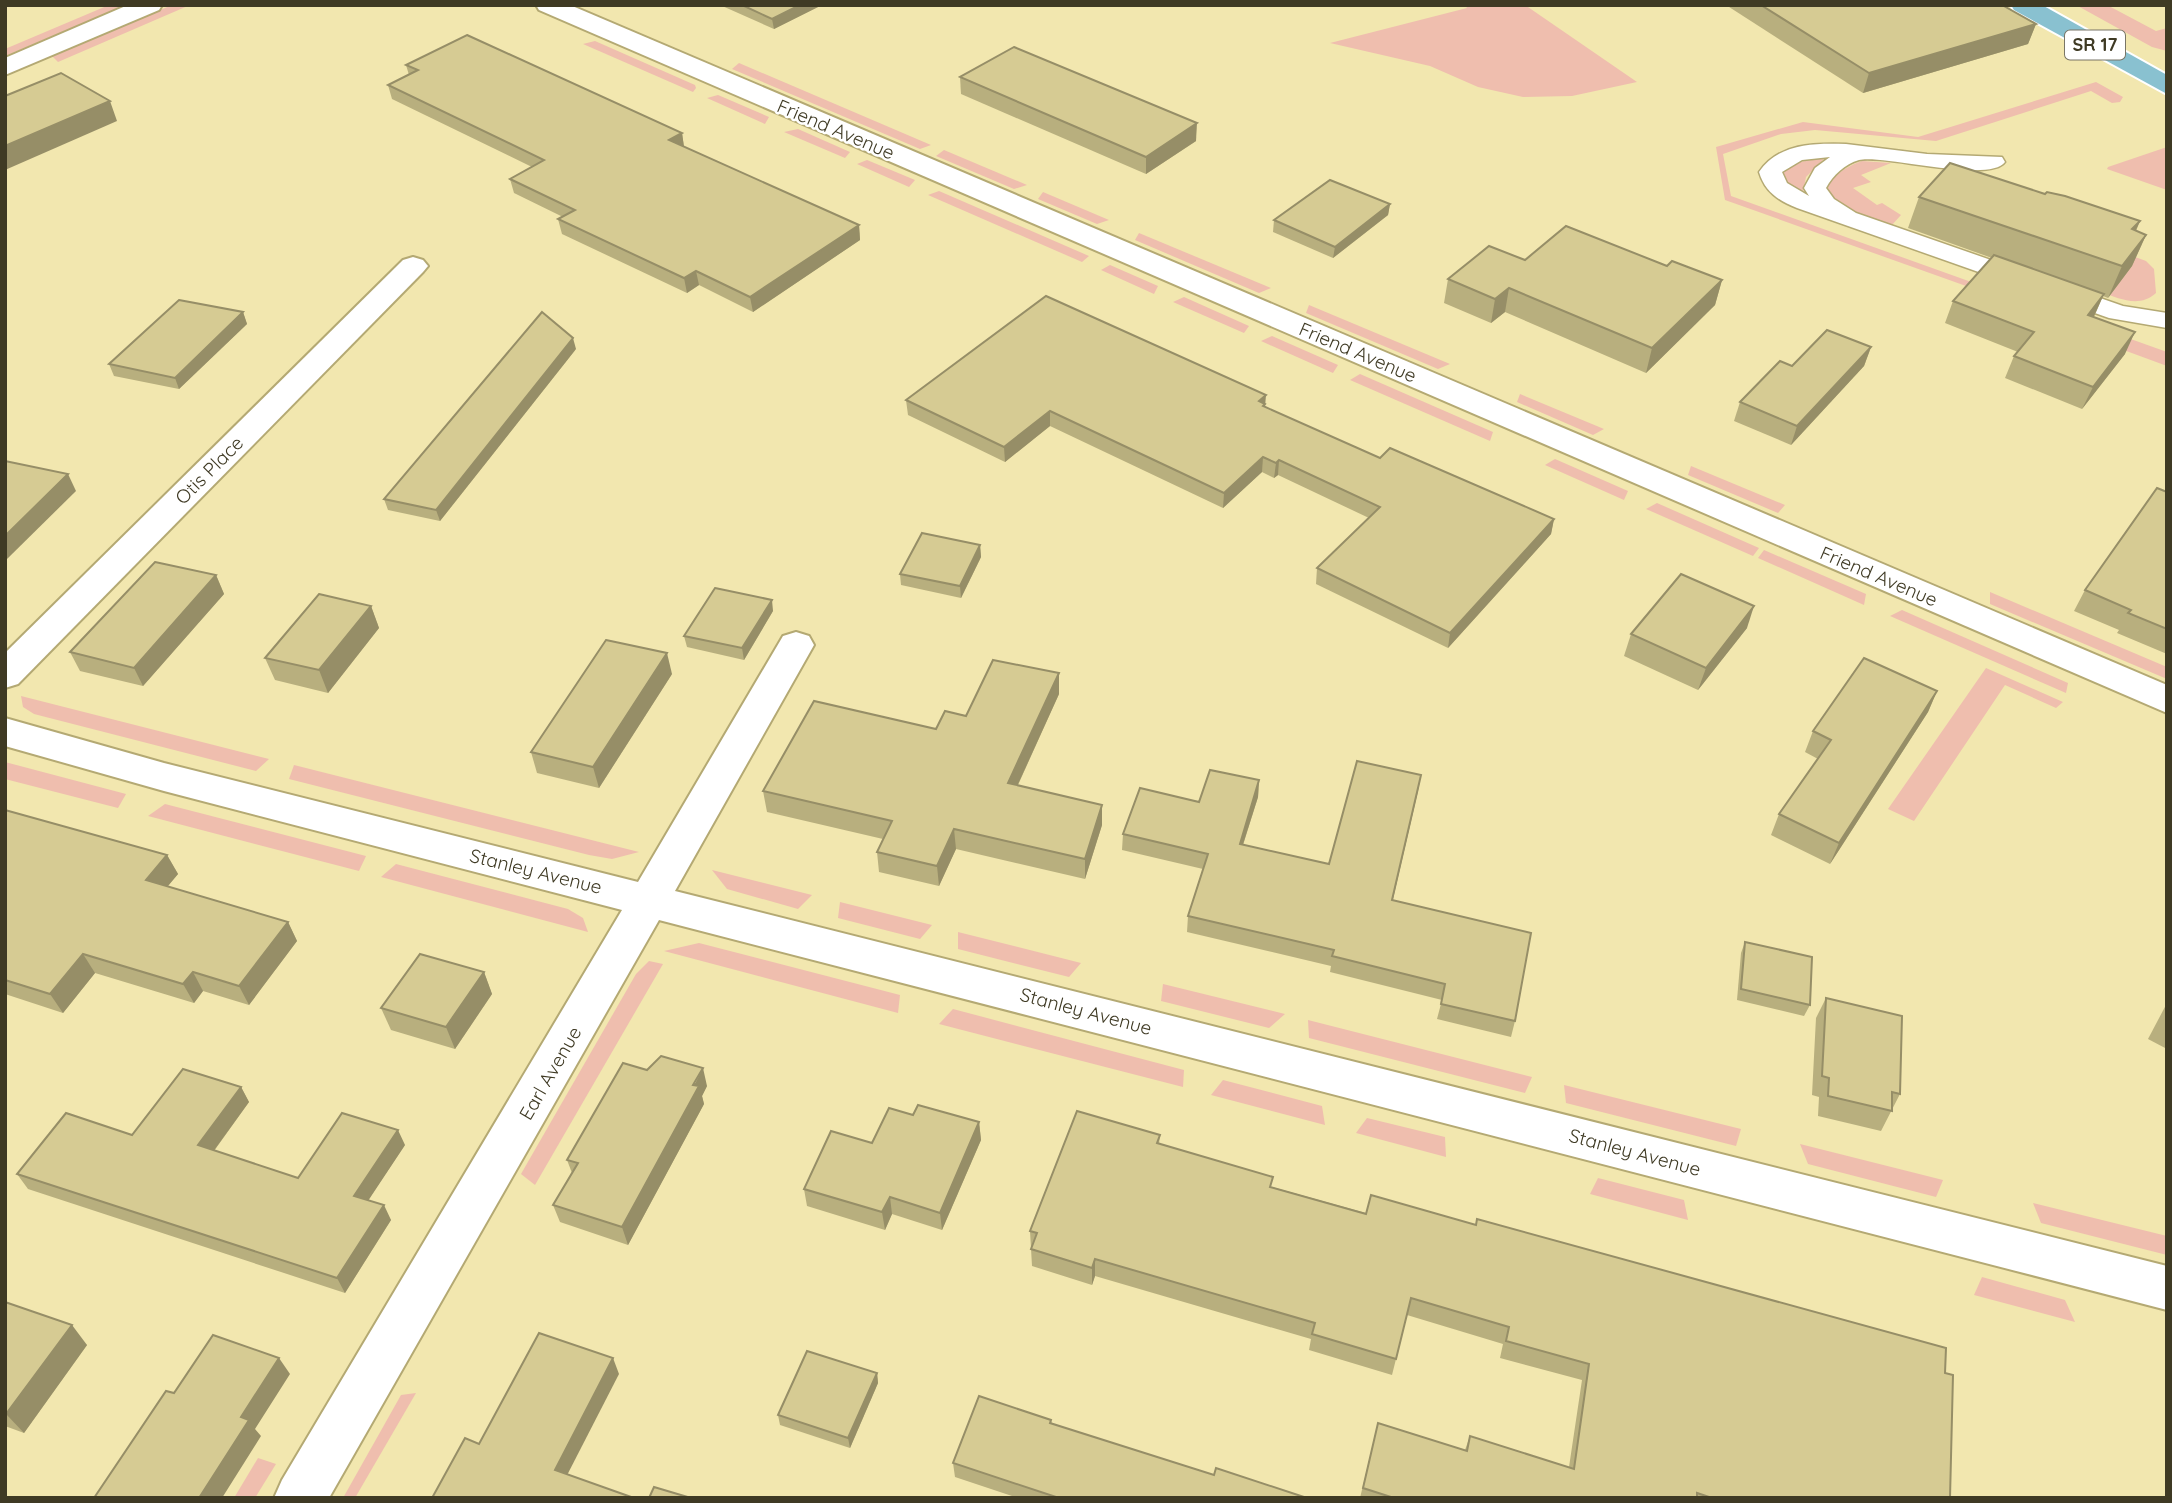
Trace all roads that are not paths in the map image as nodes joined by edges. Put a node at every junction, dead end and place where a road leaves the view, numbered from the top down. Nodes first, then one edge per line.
1 (150, 5) edge
2 (548, 5) edge
3 (2023, 5) edge
4 (5, 67) edge
5 (2167, 86) edge
6 (1857, 152) junction
7 (1994, 162) dead end
8 (1848, 218) junction
9 (413, 266) dead end
10 (2167, 321) edge
11 (796, 645) dead end
12 (5, 675) edge
13 (2167, 700) edge
14 (5, 732) edge
15 (651, 900) junction
16 (2167, 1288) edge
17 (300, 1498) edge

1 - 4 street
2 - 13 street, Friend Avenue
3 - 5 main road, SR 17
6 - 7 lane
6 - 8 lane
6 - 8 lane
8 - 10 lane
9 - 12 street, Otis Place
11 - 15 street, Earl Avenue
14 - 15 street, Stanley Avenue
15 - 16 street, Stanley Avenue
15 - 17 street, Earl Avenue

